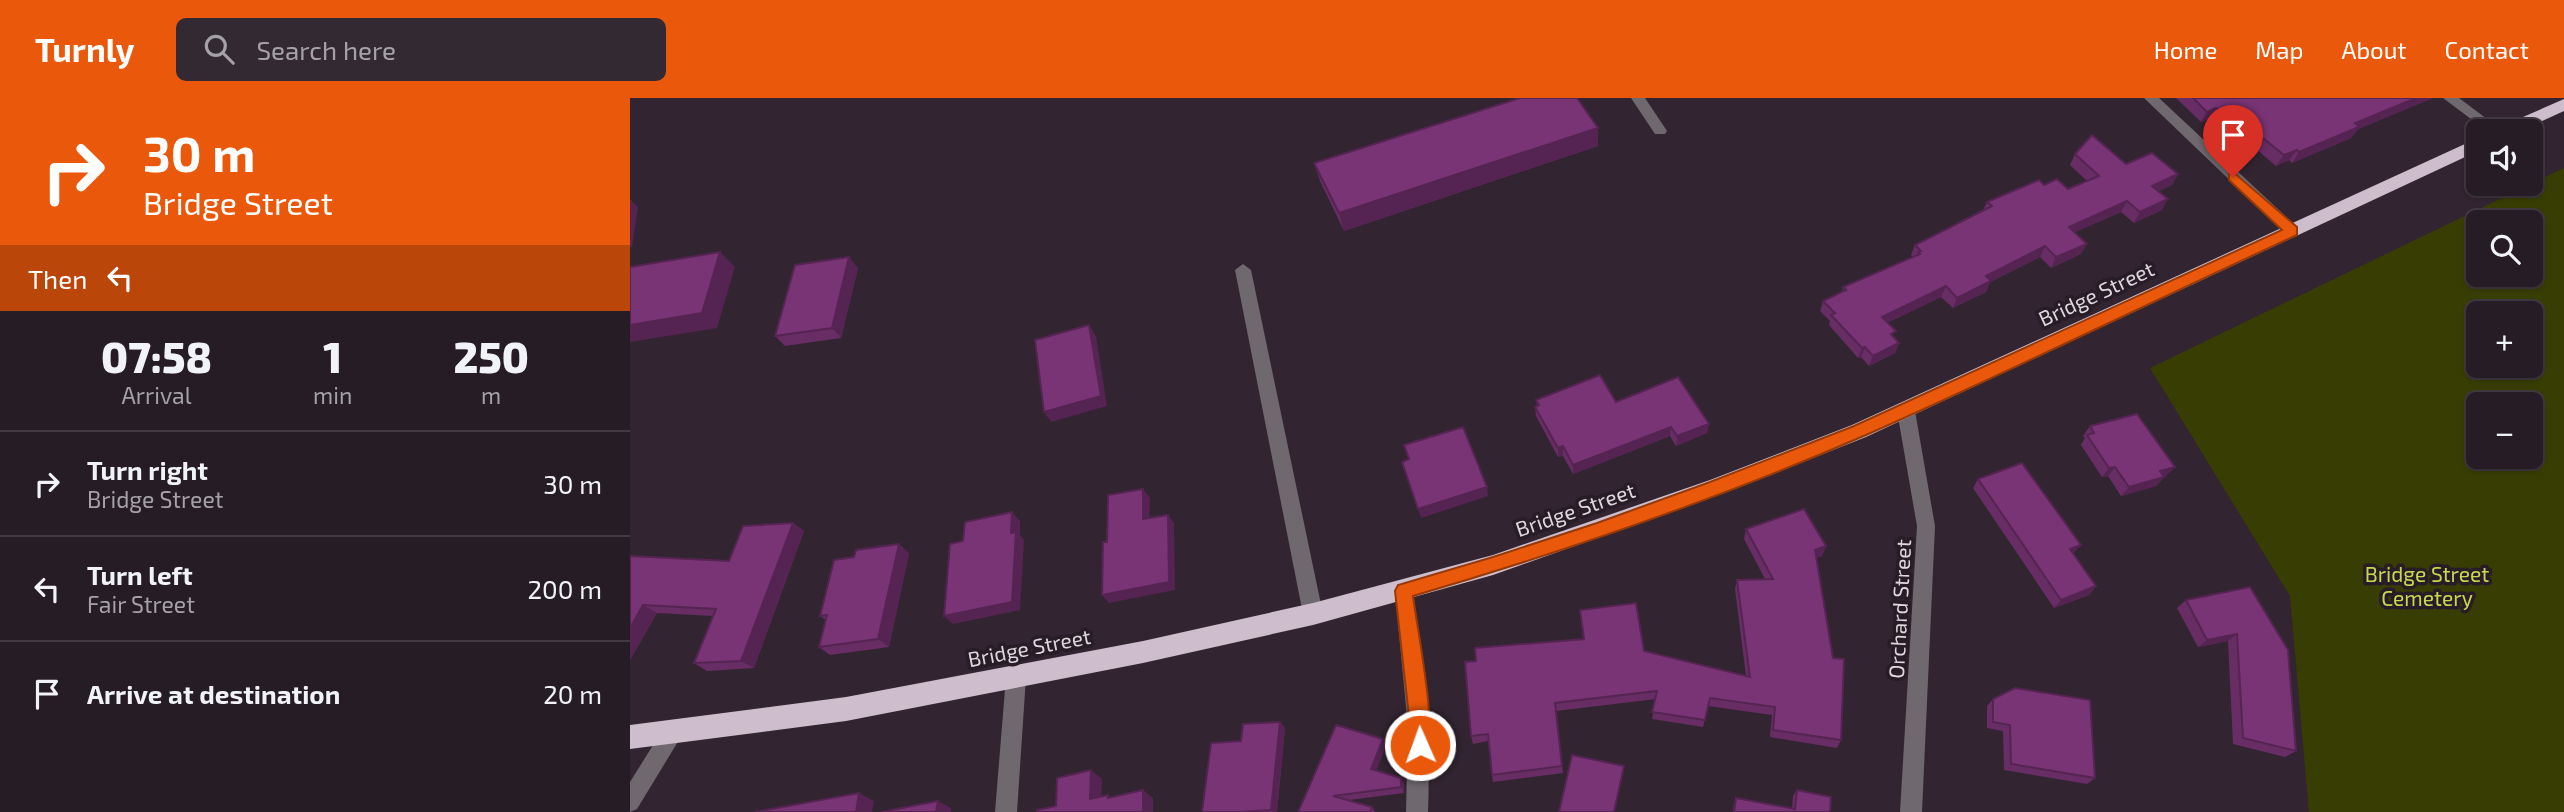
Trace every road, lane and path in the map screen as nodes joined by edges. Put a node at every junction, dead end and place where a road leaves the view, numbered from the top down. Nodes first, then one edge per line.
1 (1638, 98) edge
2 (2151, 98) edge
3 (2450, 98) edge
4 (2561, 107) edge
5 (2479, 119) edge
6 (2534, 119) edge
7 (1660, 131) dead end
8 (2466, 150) edge
9 (2292, 231) junction
10 (1243, 270) dead end
11 (1906, 411) junction
12 (1404, 591) junction
13 (1313, 614) junction
14 (1016, 677) junction
15 (672, 733) junction
16 (630, 737) edge
17 (630, 802) edge
18 (1006, 812) edge
19 (1417, 812) edge
20 (1911, 812) edge

1 - 7 street
2 - 9 street
3 - 5 street
4 - 6 highway
8 - 9 highway, Bridge Street
9 - 11 highway, Bridge Street
10 - 13 street
11 - 12 highway, Bridge Street
11 - 20 street, Orchard Street
12 - 13 highway, Bridge Street
12 - 19 street
13 - 14 highway, Bridge Street
14 - 15 highway, Bridge Street
14 - 18 street
15 - 16 highway, Bridge Street
15 - 17 street

